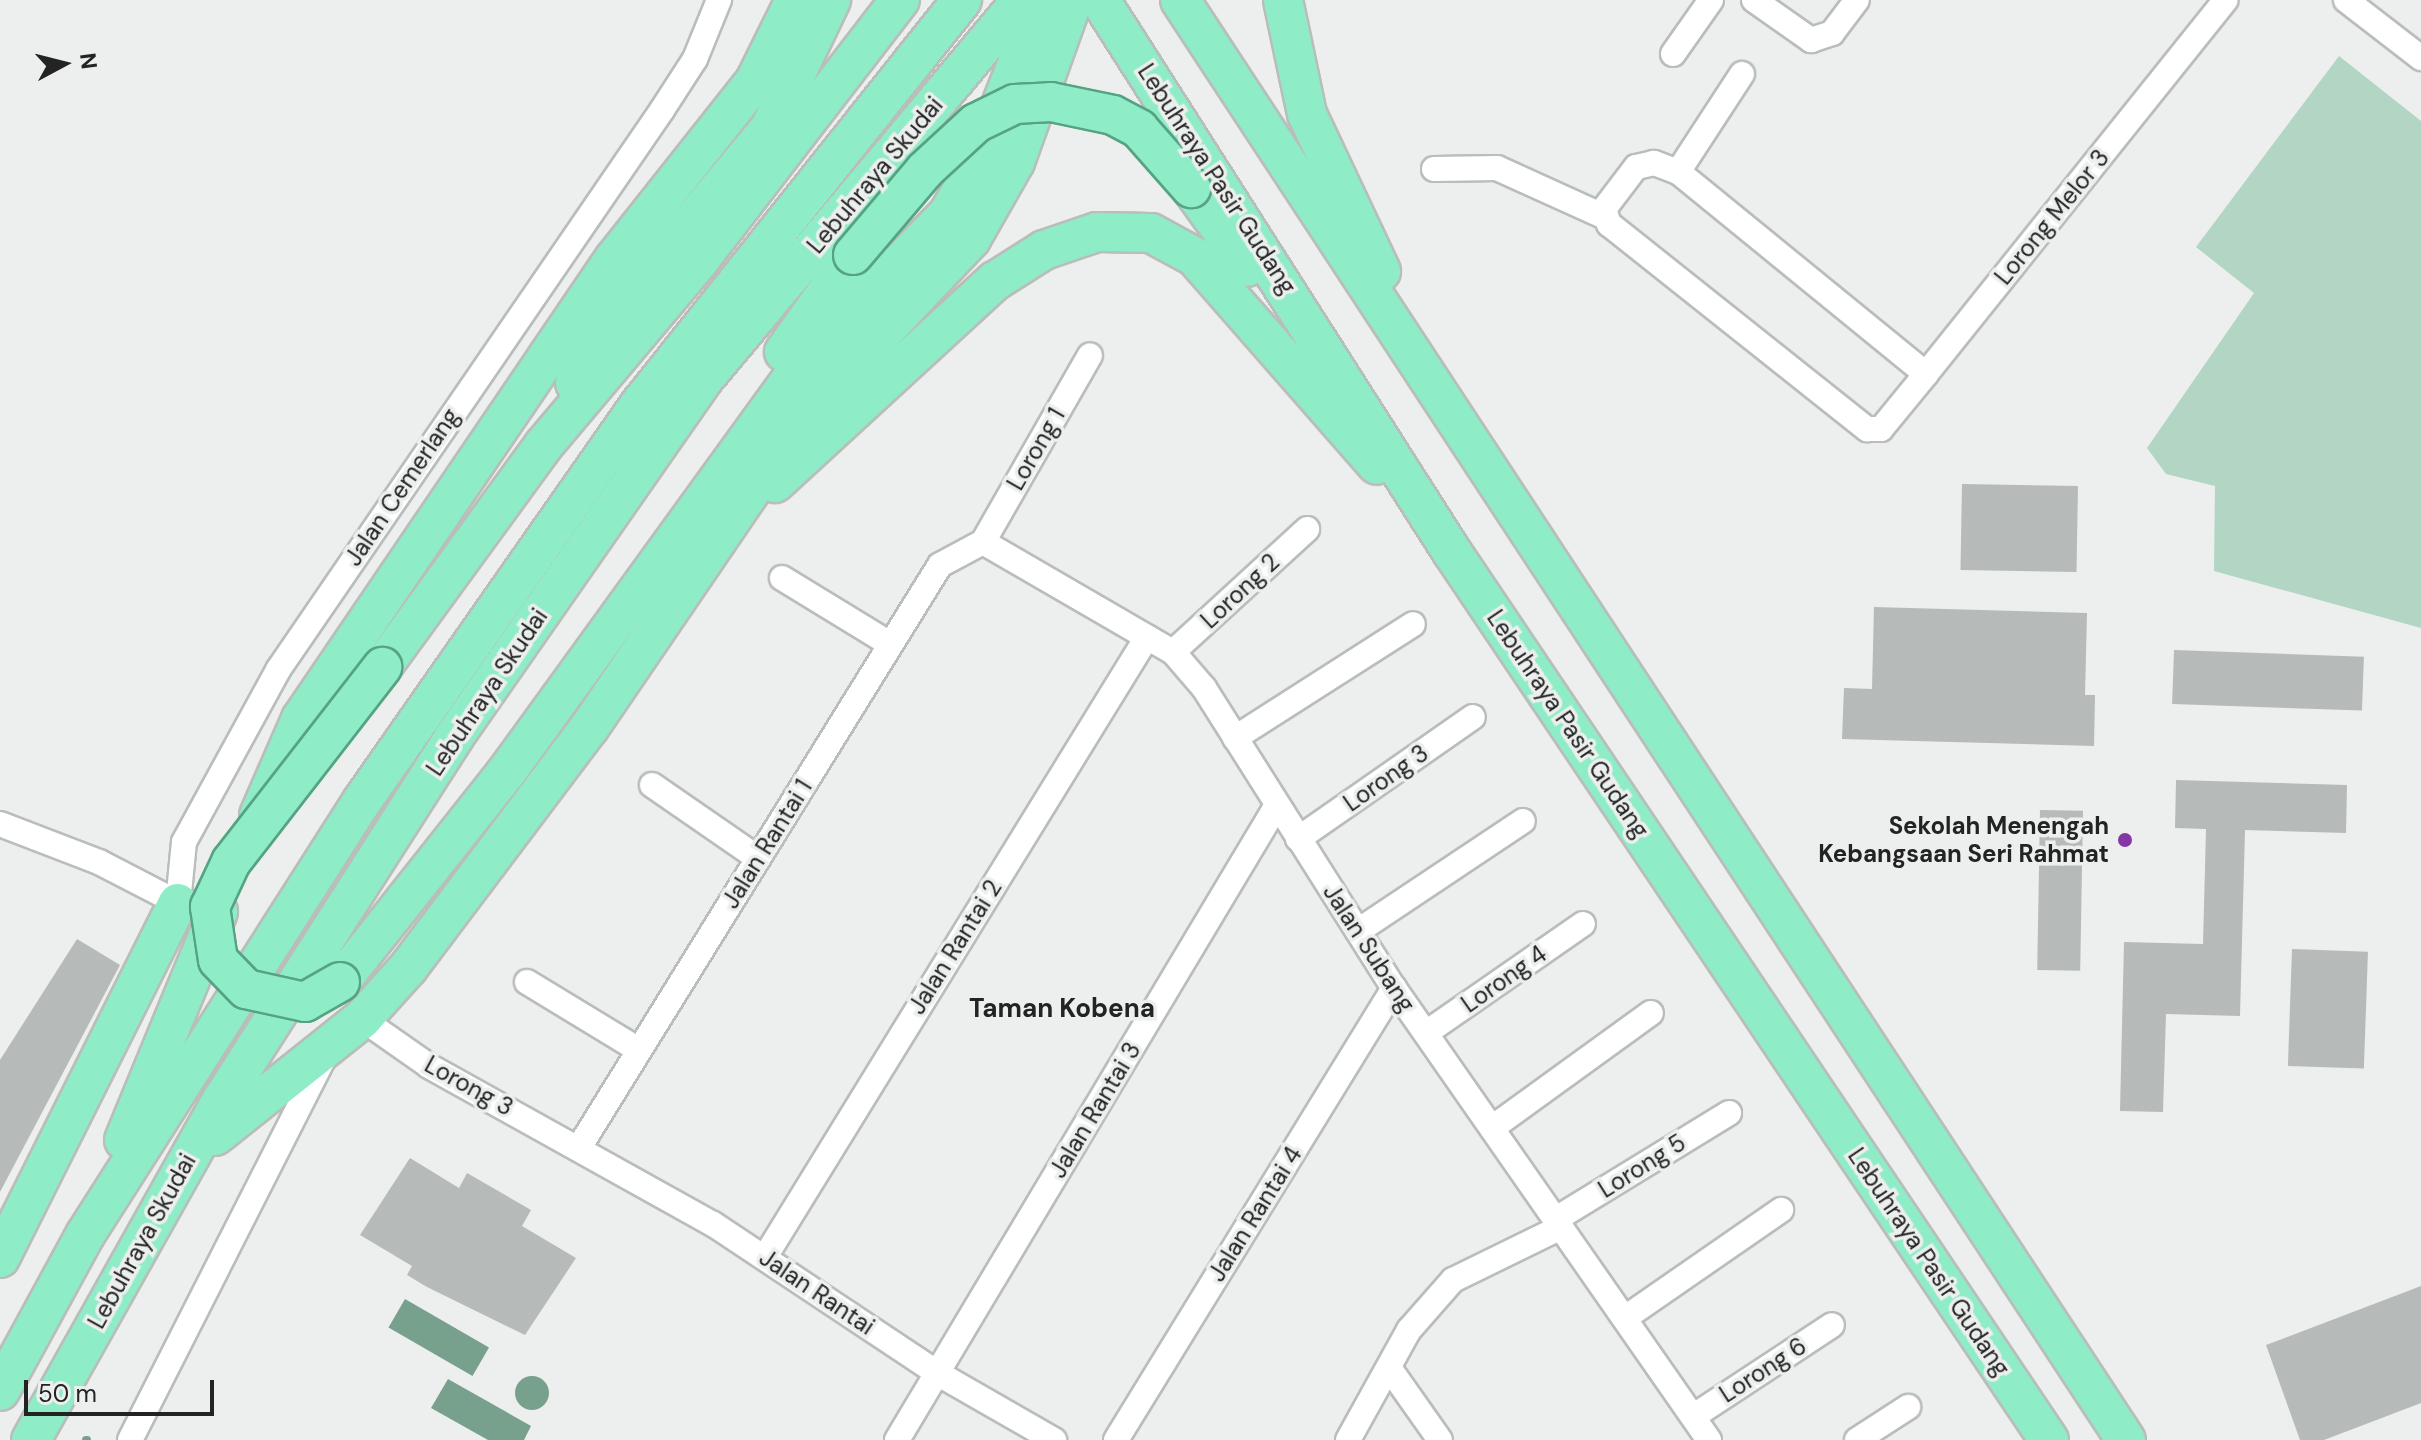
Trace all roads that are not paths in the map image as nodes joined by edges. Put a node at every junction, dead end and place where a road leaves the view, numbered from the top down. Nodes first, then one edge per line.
1 (719, 0) edge
2 (795, 0) edge
3 (831, 0) edge
4 (900, 0) edge
5 (962, 0) edge
6 (1022, 0) edge
7 (1042, 0) edge
8 (1073, 0) edge
9 (1100, 0) edge
10 (1180, 0) edge
11 (1283, 0) edge
12 (1711, 0) edge
13 (1754, 0) edge
14 (1857, 0) edge
15 (2226, 0) edge
16 (2346, 0) edge
17 (1673, 54) dead end
18 (2421, 58) edge
19 (1742, 74) dead end
20 (1434, 169) dead end
21 (1678, 172) junction
22 (1204, 182) junction
23 (1605, 217) junction
24 (688, 250) junction
25 (1090, 355) dead end
26 (1425, 368) junction
27 (1926, 374) junction
28 (733, 522) junction
29 (1307, 529) dead end
30 (972, 545) junction
31 (1452, 552) junction
32 (782, 578) dead end
33 (1413, 624) dead end
34 (1147, 637) junction
35 (890, 644) junction
36 (1173, 652) junction
37 (1473, 717) dead end
38 (1235, 738) junction
39 (652, 785) dead end
40 (1277, 805) junction
41 (1523, 821) dead end
42 (0, 824) edge
43 (1298, 839) junction
44 (758, 858) junction
45 (178, 903) junction
46 (1583, 924) dead end
47 (1358, 931) junction
48 (200, 955) junction
49 (340, 982) junction
50 (527, 982) dead end
51 (1394, 988) junction
52 (1651, 1013) dead end
53 (362, 1019) junction
54 (1426, 1033) junction
55 (330, 1047) junction
56 (639, 1050) junction
57 (1729, 1113) dead end
58 (1492, 1128) junction
59 (580, 1146) junction
60 (183, 1167) junction
61 (1781, 1210) dead end
62 (1558, 1223) junction
63 (85, 1235) junction
64 (765, 1257) junction
65 (0, 1258) edge
66 (1625, 1318) junction
67 (1832, 1325) dead end
68 (1392, 1372) junction
69 (937, 1373) junction
70 (0, 1391) edge
71 (1908, 1407) dead end
72 (1694, 1416) junction
73 (31, 1440) edge
74 (130, 1440) edge
75 (897, 1440) edge
76 (1054, 1440) edge
77 (1116, 1440) edge
78 (1348, 1440) edge
79 (1440, 1440) edge
80 (1709, 1440) edge
81 (1857, 1440) edge
82 (2049, 1440) edge
83 (2126, 1440) edge

1 - 45 street, Jalan Cemerlang
2 - 48 highway
3 - 24 highway
4 - 24 highway
5 - 63 highway, Lebuhraya Skudai
6 - 60 highway, Lebuhraya Skudai
7 - 49 highway
8 - 28 highway
9 - 22 highway, Lebuhraya Pasir Gudang
10 - 26 highway
11 - 26 highway
12 - 17 street
13 - 14 street
15 - 27 street, Lorong Melor 3
16 - 18 street
19 - 21 street
20 - 23 street
21 - 23 street
21 - 27 street
22 - 31 highway
22 - 49 highway, bridge
23 - 27 street, Lorong Melor 3
24 - 49 highway, bridge
25 - 30 street, Lorong 1
26 - 83 highway
28 - 31 highway
28 - 53 highway
29 - 36 street, Lorong 2
30 - 34 street, Jalan Subang
30 - 35 street, Jalan Rantai 1
31 - 82 highway, Lebuhraya Pasir Gudang
32 - 35 street
33 - 38 street
34 - 36 street, Jalan Subang
34 - 64 street, Jalan Rantai 2
35 - 44 street, Jalan Rantai 1
36 - 38 street, Jalan Subang
37 - 43 street, Lorong 3
38 - 40 street, Jalan Subang
39 - 44 street
40 - 43 street, Jalan Subang
40 - 69 street, Jalan Rantai 3
41 - 47 street
42 - 45 street
43 - 47 street, Jalan Subang
44 - 56 street, Jalan Rantai 1
45 - 48 highway
45 - 65 highway
46 - 54 street, Lorong 4
47 - 51 street, Jalan Subang
48 - 63 highway
50 - 56 street
51 - 54 street, Jalan Subang
51 - 77 street, Jalan Rantai 4
52 - 58 street
53 - 55 highway
53 - 59 street, Lorong 3
54 - 58 street, Jalan Subang
55 - 60 highway
55 - 74 street
56 - 59 street, Jalan Rantai 1
57 - 62 street, Lorong 5
58 - 62 street, Jalan Subang
59 - 64 street, Jalan Rantai
60 - 73 highway, Lebuhraya Skudai
61 - 66 street
62 - 66 street, Jalan Subang
62 - 68 street, Lorong 5
63 - 70 highway, Lebuhraya Skudai
64 - 69 street, Jalan Rantai
66 - 72 street, Jalan Subang
67 - 72 street, Lorong 6
68 - 78 street, Lorong 5
68 - 79 street
69 - 75 street, Jalan Rantai 3
69 - 76 street, Jalan Rantai
71 - 81 street
72 - 80 street, Jalan Subang

